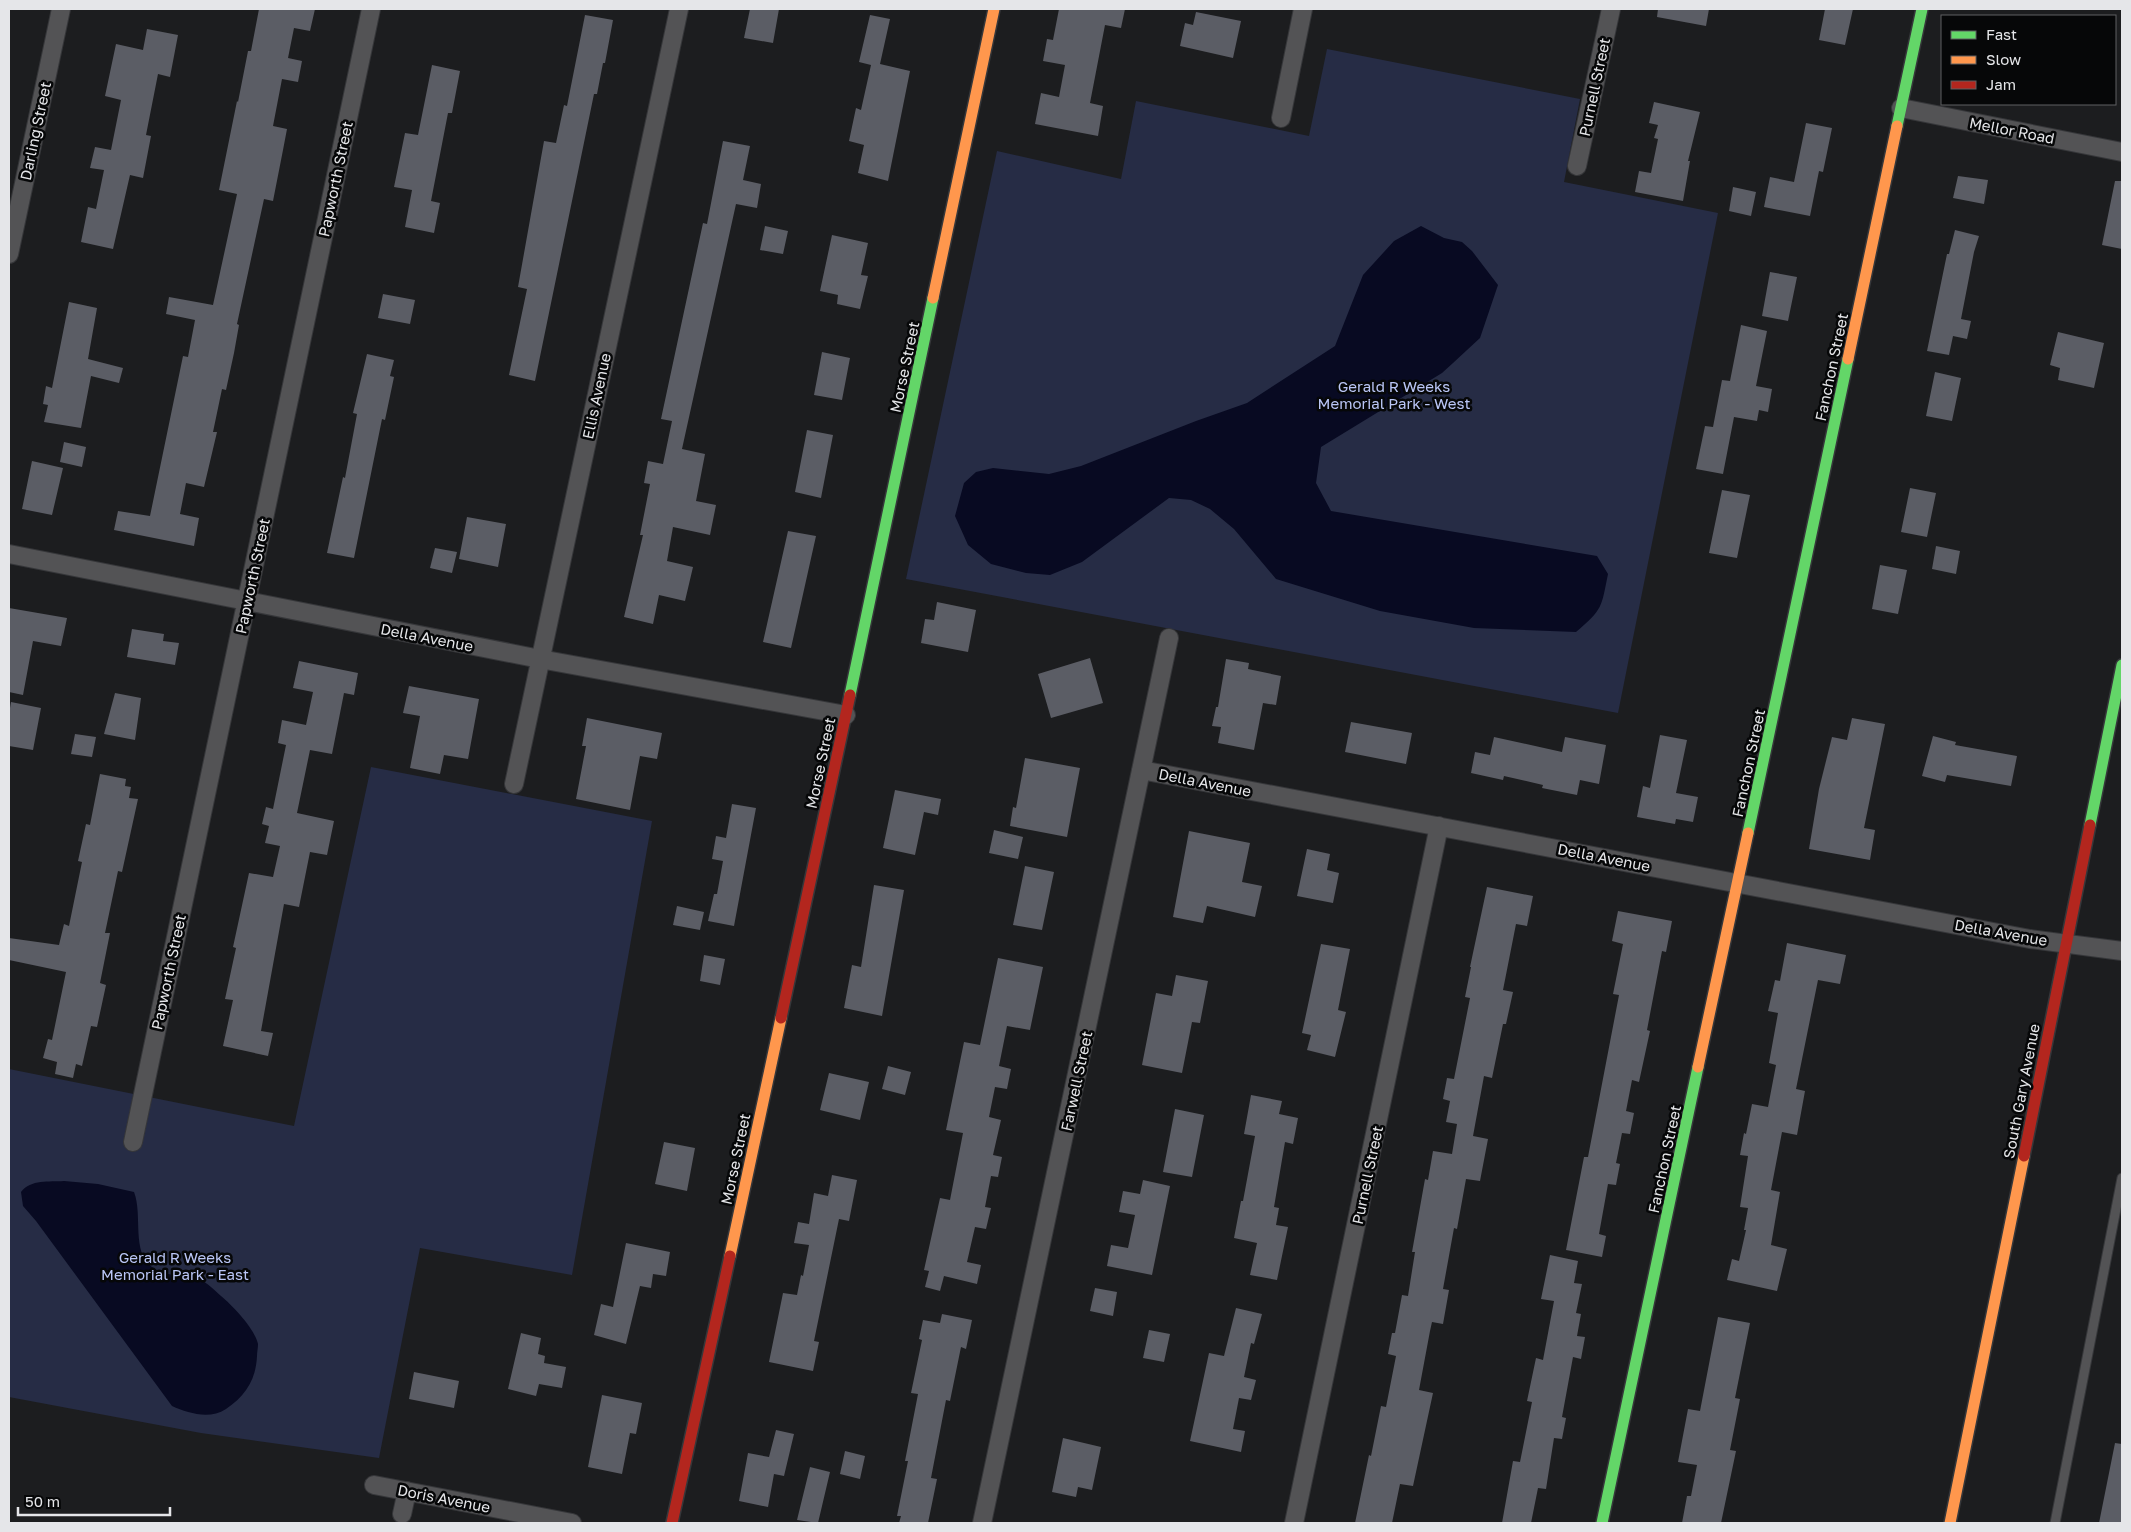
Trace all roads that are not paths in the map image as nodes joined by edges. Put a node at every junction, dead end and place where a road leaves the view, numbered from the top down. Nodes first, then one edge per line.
1 (61, 9) edge
2 (371, 9) edge
3 (679, 9) edge
4 (994, 9) edge
5 (1303, 9) edge
6 (1610, 9) edge
7 (1922, 9) edge
8 (1901, 108) junction
9 (1281, 118) dead end
10 (2122, 152) edge
11 (1577, 166) dead end
12 (9, 254) edge
13 (9, 554) edge
14 (246, 602) junction
15 (1169, 638) dead end
16 (540, 659) junction
17 (2122, 665) edge
18 (2119, 692) edge
19 (846, 715) junction
20 (1141, 770) junction
21 (514, 784) dead end
22 (1440, 826) junction
23 (1738, 882) junction
24 (2066, 943) junction
25 (2122, 951) edge
26 (133, 1142) dead end
27 (2122, 1178) edge
28 (374, 1484) dead end
29 (407, 1490) junction
30 (402, 1514) dead end
31 (572, 1523) edge
32 (672, 1523) edge
33 (982, 1523) edge
34 (1294, 1523) edge
35 (1602, 1523) edge
36 (1950, 1523) edge
37 (2056, 1523) edge

1 - 12 street, Darling Street
2 - 14 street, Papworth Street
3 - 16 street, Ellis Avenue
4 - 19 street, Morse Street
5 - 9 street
6 - 11 street, Purnell Street
7 - 8 street, Fanchon Street
8 - 10 street, Mellor Road
8 - 23 street, Fanchon Street
13 - 14 street, Della Avenue
14 - 16 street, Della Avenue
14 - 26 street, Papworth Street
15 - 20 street, Farwell Street
16 - 19 street, Della Avenue
16 - 21 street, Ellis Avenue
17 - 18 street, South Gary Avenue
18 - 24 street, South Gary Avenue
19 - 32 street, Morse Street
20 - 22 street, Della Avenue
20 - 33 street, Farwell Street
22 - 23 street, Della Avenue
22 - 34 street, Purnell Street
23 - 24 street, Della Avenue
23 - 35 street, Fanchon Street
24 - 25 street, Della Avenue
24 - 36 street, South Gary Avenue
27 - 37 lane
28 - 29 street, Doris Avenue
29 - 30 street
29 - 31 street, Doris Avenue

